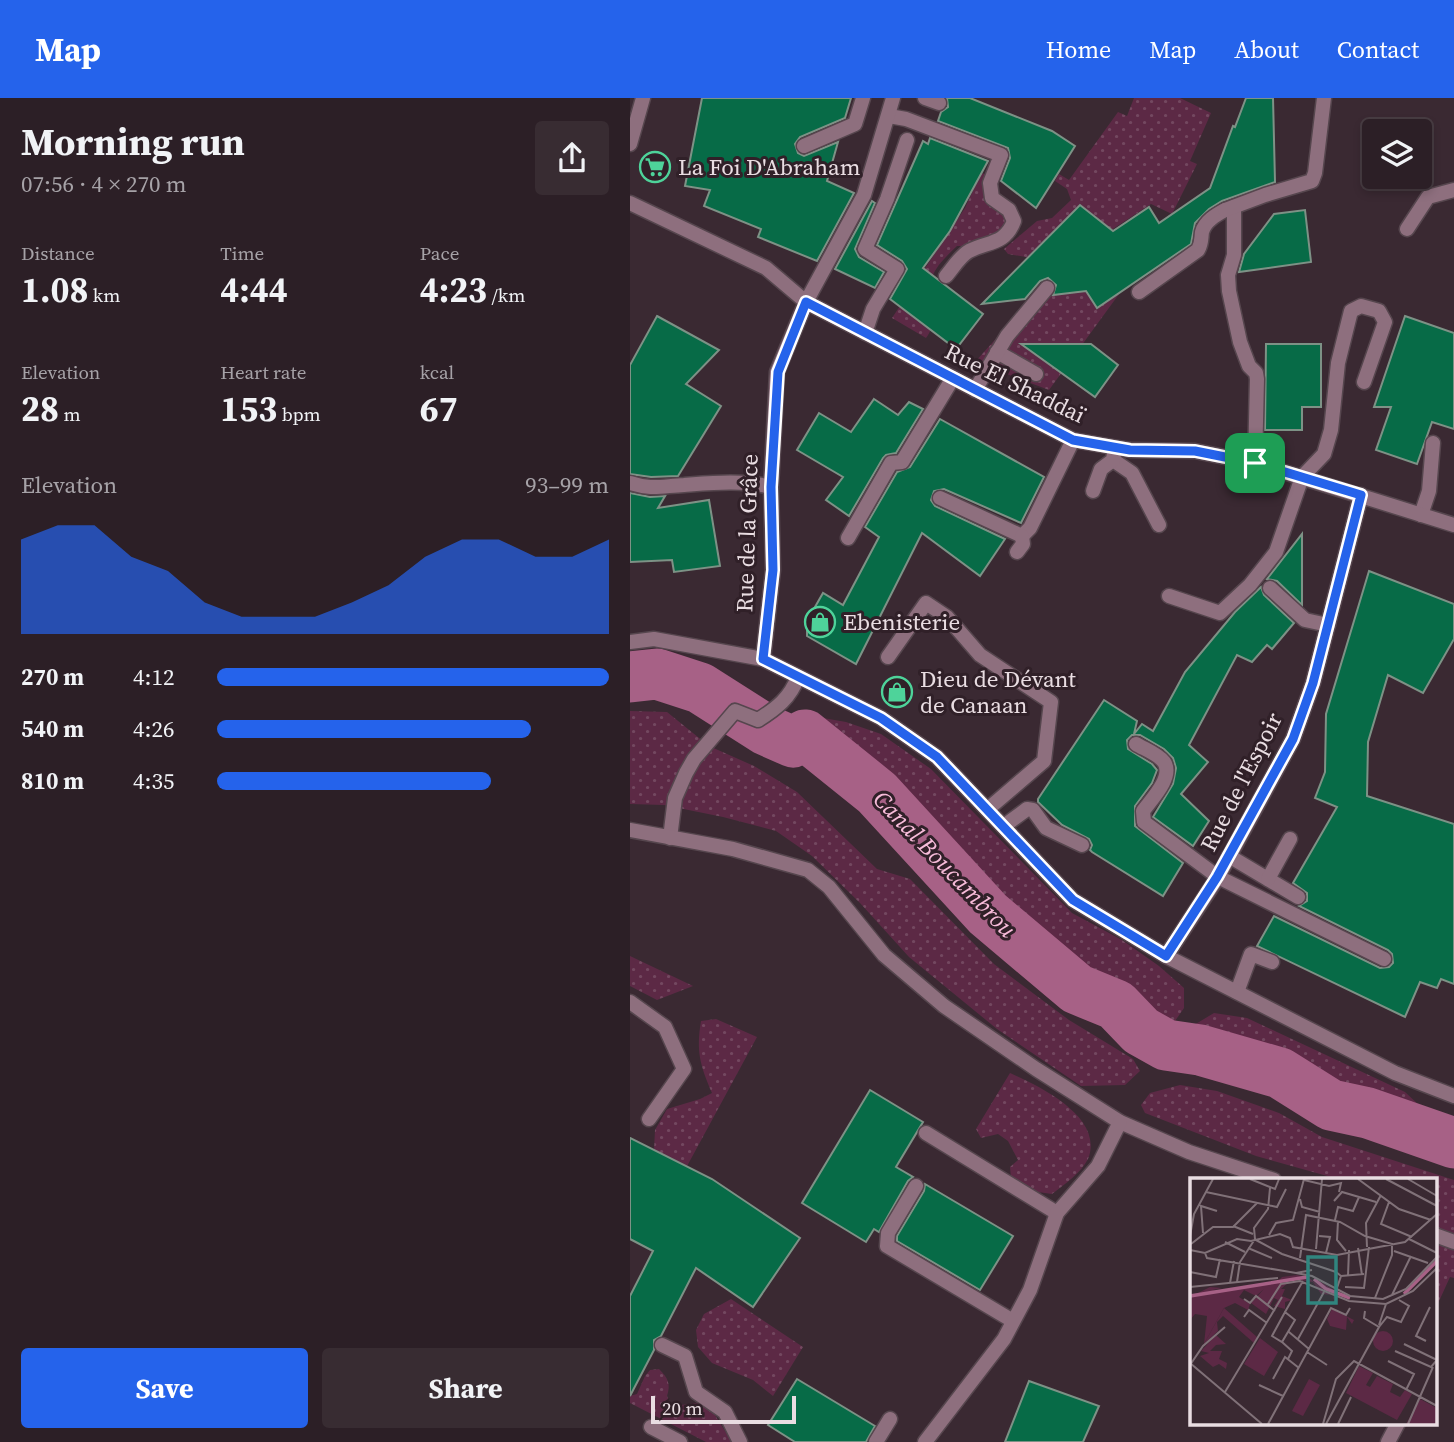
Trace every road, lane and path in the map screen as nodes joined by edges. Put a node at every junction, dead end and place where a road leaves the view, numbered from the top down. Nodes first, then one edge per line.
1 (643, 98) edge
2 (863, 98) edge
3 (894, 98) edge
4 (1324, 98) edge
5 (889, 116) junction
6 (907, 141) dead end
7 (630, 144) edge
8 (804, 146) dead end
9 (1454, 190) edge
10 (630, 203) edge
11 (1229, 209) junction
12 (1407, 229) dead end
13 (946, 276) dead end
14 (1047, 288) dead end
15 (1139, 292) dead end
16 (806, 302) junction
17 (865, 333) junction
18 (997, 352) junction
19 (1036, 374) dead end
20 (953, 379) junction
21 (1364, 382) dead end
22 (975, 390) junction
23 (1073, 440) junction
24 (1433, 443) dead end
25 (1114, 454) junction
26 (1255, 463) junction
27 (1302, 477) junction
28 (630, 483) edge
29 (771, 487) junction
30 (1093, 491) dead end
31 (1361, 495) junction
32 (940, 498) dead end
33 (1422, 515) junction
34 (1159, 525) dead end
35 (1454, 525) edge
36 (1022, 536) junction
37 (848, 538) dead end
38 (1017, 552) dead end
39 (1270, 588) dead end
40 (1169, 596) dead end
41 (1328, 625) junction
42 (630, 642) edge
43 (888, 657) dead end
44 (763, 659) junction
45 (798, 677) junction
46 (1136, 744) dead end
47 (988, 809) junction
48 (1004, 826) junction
49 (630, 830) edge
50 (670, 838) junction
51 (1290, 839) dead end
52 (1082, 845) dead end
53 (1229, 856) junction
54 (1217, 877) junction
55 (1268, 879) junction
56 (1298, 897) dead end
57 (1166, 956) junction
58 (1384, 959) dead end
59 (1272, 962) dead end
60 (1237, 992) junction
61 (630, 1002) edge
62 (1453, 1095) edge
63 (649, 1119) dead end
64 (1120, 1122) junction
65 (926, 1133) dead end
66 (1268, 1178) edge
67 (916, 1186) dead end
68 (1057, 1213) junction
69 (1436, 1235) edge
70 (1454, 1242) edge
71 (1013, 1321) junction
72 (662, 1345) dead end
73 (890, 1419) dead end
74 (1397, 1424) edge
75 (651, 1427) dead end
76 (680, 1442) edge
77 (740, 1442) edge
78 (876, 1442) edge
79 (925, 1442) edge
80 (1388, 1442) edge

1 - 7 street
2 - 8 street
3 - 5 street, Rue de la Grâce
4 - 11 street
5 - 13 street
5 - 16 street, Rue de la Grâce
6 - 17 street
9 - 12 street
10 - 16 street, Rue El Shaddaï
11 - 15 street
11 - 26 street
14 - 18 street
16 - 17 street, Rue El Shaddaï
16 - 29 street, Rue de la Grâce
17 - 20 street, Rue El Shaddaï
18 - 19 street
18 - 22 street
20 - 22 street, Rue El Shaddaï
20 - 37 street
21 - 27 street
22 - 23 street, Rue El Shaddaï
23 - 25 street, Rue El Shaddaï
23 - 36 street
24 - 33 street
25 - 26 street, Rue El Shaddaï
25 - 30 street
25 - 34 street
26 - 27 street, Rue El Shaddaï
27 - 31 street, Rue El Shaddaï
27 - 40 street
28 - 29 street
29 - 44 street, Rue de la Grâce
31 - 33 street, Rue El Shaddaï
31 - 41 street, Rue de l'Espoir
32 - 36 street
33 - 35 street, Rue El Shaddaï
36 - 38 street
39 - 41 street
41 - 53 street, Rue de l'Espoir
42 - 44 street
43 - 47 street
44 - 45 street
45 - 47 street
45 - 50 street
46 - 54 street
47 - 48 street
48 - 52 street
48 - 57 street
49 - 50 street
50 - 64 street
51 - 55 street
53 - 54 street, Rue de l'Espoir
53 - 55 street
54 - 57 street, Rue de l'Espoir
54 - 58 street
55 - 56 street
57 - 60 street
59 - 60 street
60 - 62 street
61 - 63 street
64 - 66 street
64 - 68 street
65 - 68 street
67 - 71 street
68 - 71 street
69 - 70 street
71 - 79 street
72 - 77 street
73 - 78 street
74 - 80 street
75 - 76 street

